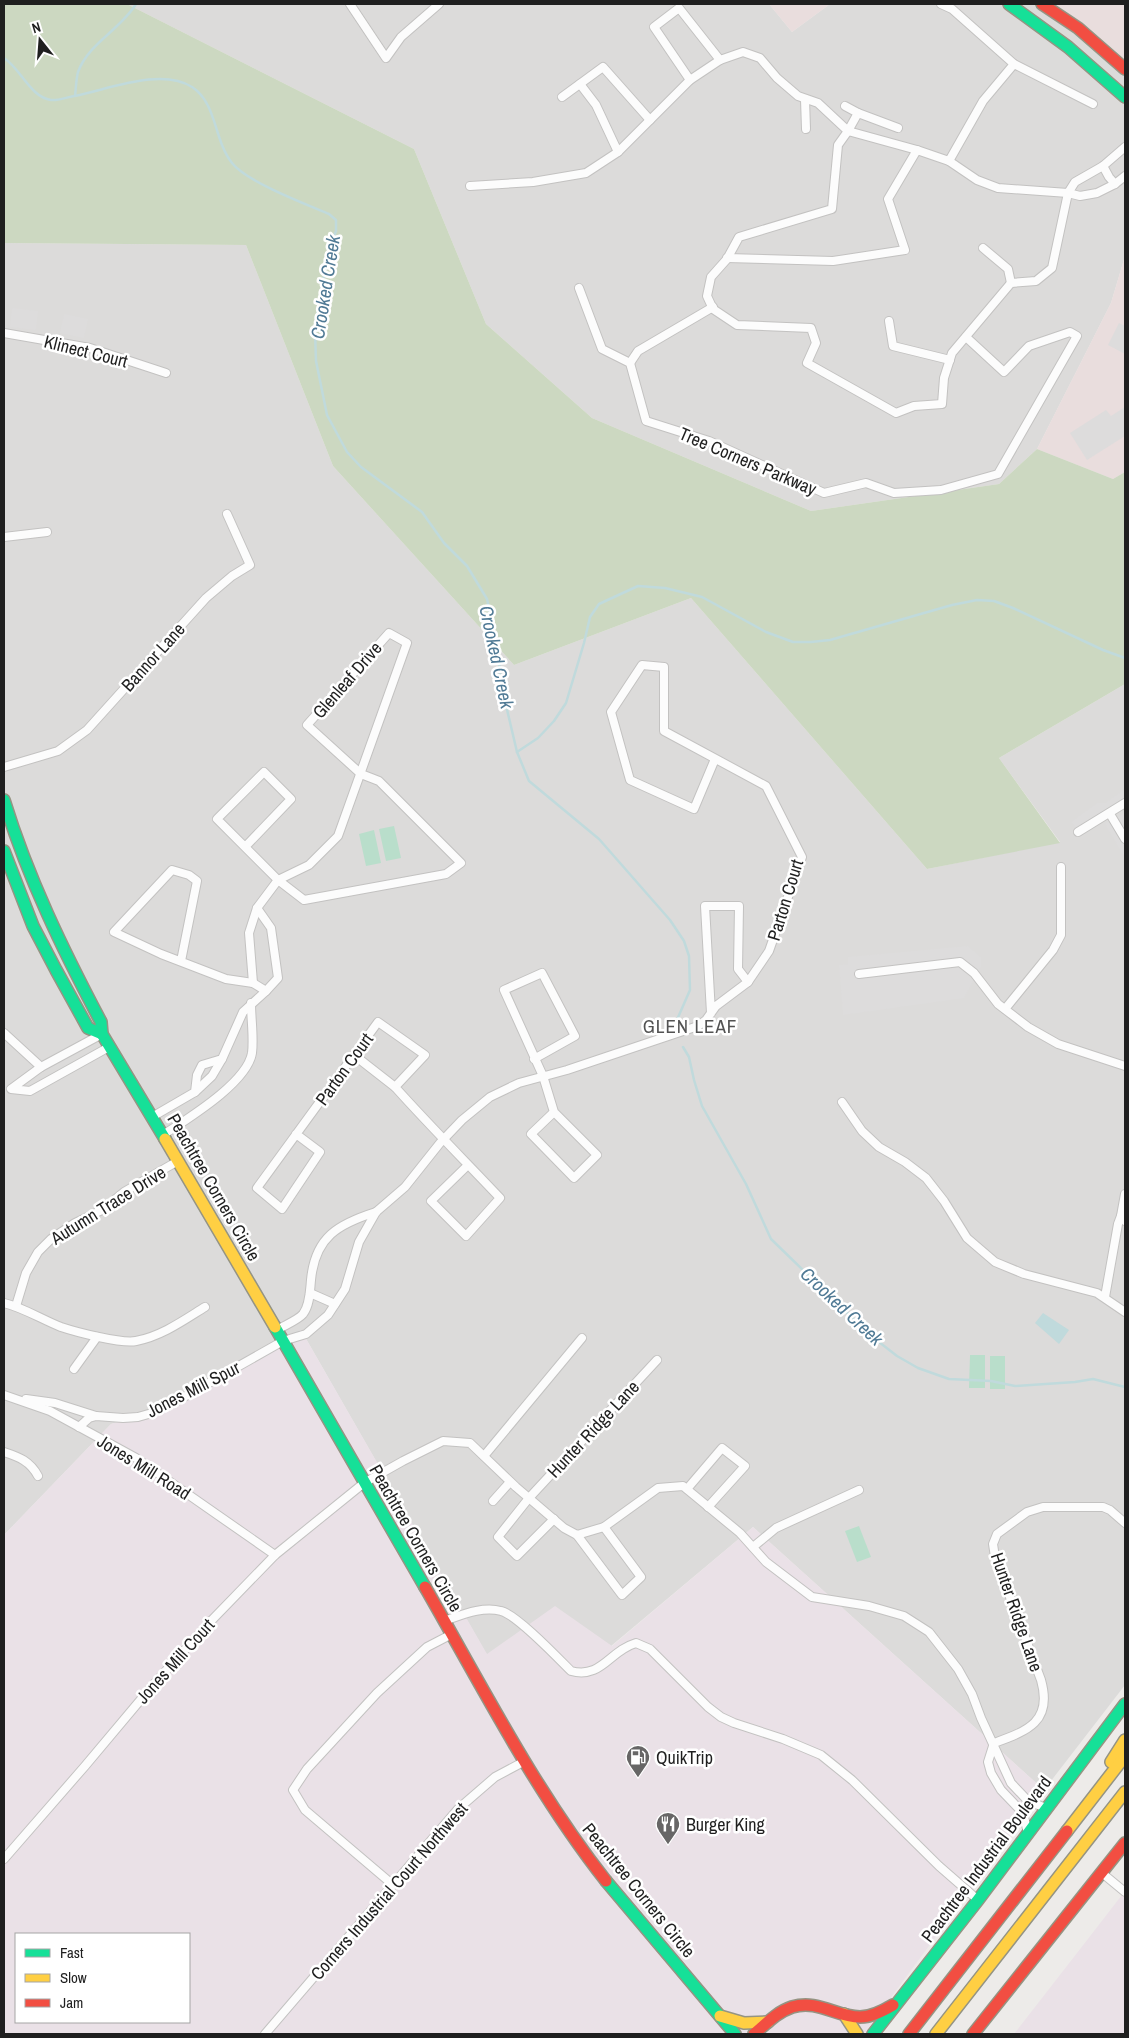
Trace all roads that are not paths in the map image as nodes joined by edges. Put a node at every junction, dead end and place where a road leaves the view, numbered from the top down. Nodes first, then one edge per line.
1 (350, 4) edge
2 (439, 4) edge
3 (941, 4) edge
4 (1009, 4) edge
5 (1042, 4) edge
6 (720, 60) junction
7 (1014, 64) junction
8 (1125, 69) edge
9 (690, 80) junction
10 (580, 84) junction
11 (562, 97) dead end
12 (1125, 97) edge
13 (805, 99) junction
14 (1093, 104) dead end
15 (845, 106) dead end
16 (858, 114) junction
17 (650, 120) junction
18 (898, 128) dead end
19 (806, 129) dead end
20 (848, 131) junction
21 (1125, 147) edge
22 (918, 150) junction
23 (618, 152) junction
24 (949, 161) junction
25 (1103, 166) junction
26 (1125, 176) edge
27 (1115, 184) junction
28 (470, 186) dead end
29 (1068, 193) junction
30 (982, 248) dead end
31 (727, 258) junction
32 (1011, 283) junction
33 (579, 288) dead end
34 (712, 307) junction
35 (889, 321) dead end
36 (4, 333) edge
37 (966, 337) junction
38 (950, 360) junction
39 (630, 363) junction
40 (166, 373) dead end
41 (227, 514) dead end
42 (47, 532) dead end
43 (4, 537) edge
44 (716, 759) junction
45 (4, 767) edge
46 (361, 774) junction
47 (4, 800) edge
48 (1125, 803) edge
49 (1110, 814) junction
50 (1078, 832) dead end
51 (1125, 839) edge
52 (245, 847) junction
53 (4, 851) edge
54 (1061, 867) dead end
55 (278, 880) junction
56 (257, 908) junction
57 (181, 960) junction
58 (859, 974) dead end
59 (748, 982) junction
60 (253, 983) junction
61 (266, 991) junction
62 (251, 1003) junction
63 (1005, 1009) junction
64 (711, 1013) junction
65 (4, 1033) edge
66 (102, 1034) junction
67 (109, 1047) junction
68 (354, 1055) junction
69 (534, 1059) junction
70 (222, 1060) junction
71 (1125, 1066) edge
72 (41, 1068) junction
73 (543, 1076) junction
74 (395, 1087) junction
75 (7, 1089) edge
76 (195, 1092) junction
77 (842, 1102) dead end
78 (554, 1112) junction
79 (152, 1117) junction
80 (296, 1134) junction
81 (163, 1135) junction
82 (443, 1140) junction
83 (178, 1161) junction
84 (468, 1165) junction
85 (1125, 1194) edge
86 (376, 1212) junction
87 (1123, 1219) edge
88 (310, 1292) junction
89 (1105, 1297) junction
90 (4, 1304) edge
91 (335, 1304) junction
92 (16, 1306) junction
93 (205, 1307) dead end
94 (1124, 1311) edge
95 (277, 1330) junction
96 (97, 1337) junction
97 (582, 1338) dead end
98 (283, 1341) junction
99 (657, 1360) dead end
100 (74, 1369) dead end
101 (4, 1395) edge
102 (20, 1399) junction
103 (96, 1416) junction
104 (79, 1427) junction
105 (4, 1452) edge
106 (484, 1456) junction
107 (38, 1476) dead end
108 (510, 1482) junction
109 (364, 1483) junction
110 (686, 1489) junction
111 (859, 1490) dead end
112 (530, 1498) junction
113 (493, 1501) dead end
114 (708, 1507) junction
115 (554, 1518) junction
116 (1125, 1523) edge
117 (604, 1527) junction
118 (578, 1535) junction
119 (753, 1548) junction
120 (275, 1555) junction
121 (444, 1621) junction
122 (452, 1634) junction
123 (1125, 1704) edge
124 (1125, 1740) edge
125 (994, 1744) junction
126 (1125, 1756) edge
127 (525, 1761) junction
128 (1125, 1792) edge
129 (1125, 1798) edge
130 (1048, 1808) junction
131 (1107, 1816) junction
132 (1028, 1833) junction
133 (1064, 1834) junction
134 (1125, 1843) edge
135 (4, 1859) edge
136 (1102, 1873) junction
137 (392, 1884) junction
138 (1125, 1892) edge
139 (978, 1900) junction
140 (897, 2003) junction
141 (844, 2014) junction
142 (719, 2016) junction
143 (770, 2021) junction
144 (265, 2034) edge
145 (735, 2034) edge
146 (754, 2034) edge
147 (856, 2034) edge
148 (873, 2034) edge
149 (910, 2034) edge
150 (936, 2034) edge
151 (973, 2034) edge

1 - 2 street
3 - 7 street
4 - 12 main road
5 - 8 main road
6 - 9 street
6 - 9 street
6 - 13 street
7 - 14 street
7 - 24 street
9 - 17 street
10 - 11 street
10 - 17 street
10 - 23 street
13 - 19 street
13 - 20 street
15 - 16 street
16 - 18 street
16 - 20 street
17 - 23 street
20 - 22 street
20 - 31 street
21 - 25 street
22 - 24 street
22 - 31 street
23 - 28 street
24 - 29 street
25 - 27 street
25 - 29 street
26 - 27 street
27 - 29 street
29 - 32 street
30 - 32 street
31 - 34 street
32 - 37 street
33 - 39 street
34 - 38 street
34 - 39 street
35 - 38 street
36 - 40 street, Klinect Court
37 - 38 street
37 - 39 street, Tree Corners Parkway
41 - 45 street, Bannor Lane
42 - 43 street
44 - 44 street, Parton Court
44 - 59 street, Parton Court
46 - 46 street, Glenleaf Drive
46 - 55 street, Glenleaf Drive
46 - 55 street, Glenleaf Drive
47 - 66 main road, Peachtree Corners Circle
48 - 49 street
49 - 50 street
49 - 51 street
52 - 52 street, Glenleaf Drive
52 - 55 street, Glenleaf Drive
53 - 66 main road, Peachtree Corners Circle
54 - 63 street
55 - 56 street, Glenleaf Drive
56 - 60 street, Glenleaf Drive
56 - 61 street
57 - 57 street
57 - 60 street
58 - 63 street
59 - 64 street, Parton Court
59 - 64 street, Parton Court
60 - 61 street
61 - 62 street
62 - 70 street
62 - 81 street
63 - 71 street
64 - 73 street, Parton Court
65 - 72 street
66 - 67 main road, Peachtree Corners Circle
66 - 72 street
67 - 75 street
67 - 79 main road, Peachtree Corners Circle
68 - 74 street
68 - 74 street, Parton Court
68 - 80 street, Parton Court
69 - 69 street
69 - 73 street
70 - 76 street
70 - 76 street
72 - 75 street
73 - 78 street
73 - 82 street, Parton Court
74 - 82 street
76 - 79 street
77 - 89 street
78 - 78 street
79 - 81 main road, Peachtree Corners Circle
80 - 80 street, Parton Court
81 - 83 main road, Peachtree Corners Circle
82 - 84 street
82 - 86 street, Parton Court
83 - 92 street, Autumn Trace Drive
83 - 95 main road, Peachtree Corners Circle
84 - 84 street
85 - 87 street
86 - 88 street, Parton Court
86 - 91 street, Parton Court
87 - 89 street
88 - 91 street
88 - 95 street, Parton Court
89 - 94 street
90 - 92 street
91 - 98 street, Parton Court
92 - 96 street
93 - 96 street
95 - 98 main road, Peachtree Corners Circle
96 - 100 street
97 - 106 street
98 - 103 street, Jones Mill Spur
98 - 109 main road, Peachtree Corners Circle
99 - 112 street, Hunter Ridge Lane
101 - 102 street, Jones Mill Road
102 - 103 street, Jones Mill Spur
102 - 104 street, Jones Mill Road
103 - 104 street
104 - 120 street, Jones Mill Road
105 - 107 street
106 - 108 street
106 - 109 street
108 - 112 street
108 - 113 street
109 - 120 street, Jones Mill Court
109 - 121 main road, Peachtree Corners Circle
110 - 114 street
110 - 114 street
110 - 117 street
111 - 119 street
112 - 115 street
112 - 115 street, Hunter Ridge Lane
114 - 119 street
115 - 118 street
116 - 125 street, Hunter Ridge Lane
117 - 118 street
117 - 118 street
119 - 125 street
120 - 135 street, Jones Mill Court
121 - 122 main road, Peachtree Corners Circle
121 - 139 street
122 - 127 main road, Peachtree Corners Circle
122 - 137 street
123 - 130 main road, Peachtree Industrial Boulevard
124 - 133 main road
125 - 130 street
125 - 132 street
126 - 133 main road
127 - 137 street, Corners Industrial Court Northwest
127 - 142 main road, Peachtree Corners Circle
128 - 131 main road
129 - 131 main road
130 - 132 main road, Peachtree Industrial Boulevard
131 - 150 main road
132 - 139 main road, Peachtree Industrial Boulevard
133 - 149 main road
134 - 136 main road
136 - 138 street
136 - 151 main road
137 - 144 street, Corners Industrial Court Northwest
139 - 140 main road, Peachtree Industrial Boulevard
140 - 141 main road
140 - 148 main road, Peachtree Industrial Boulevard
141 - 143 main road
141 - 147 main road
142 - 143 main road
142 - 145 main road, Peachtree Corners Circle
143 - 146 main road

